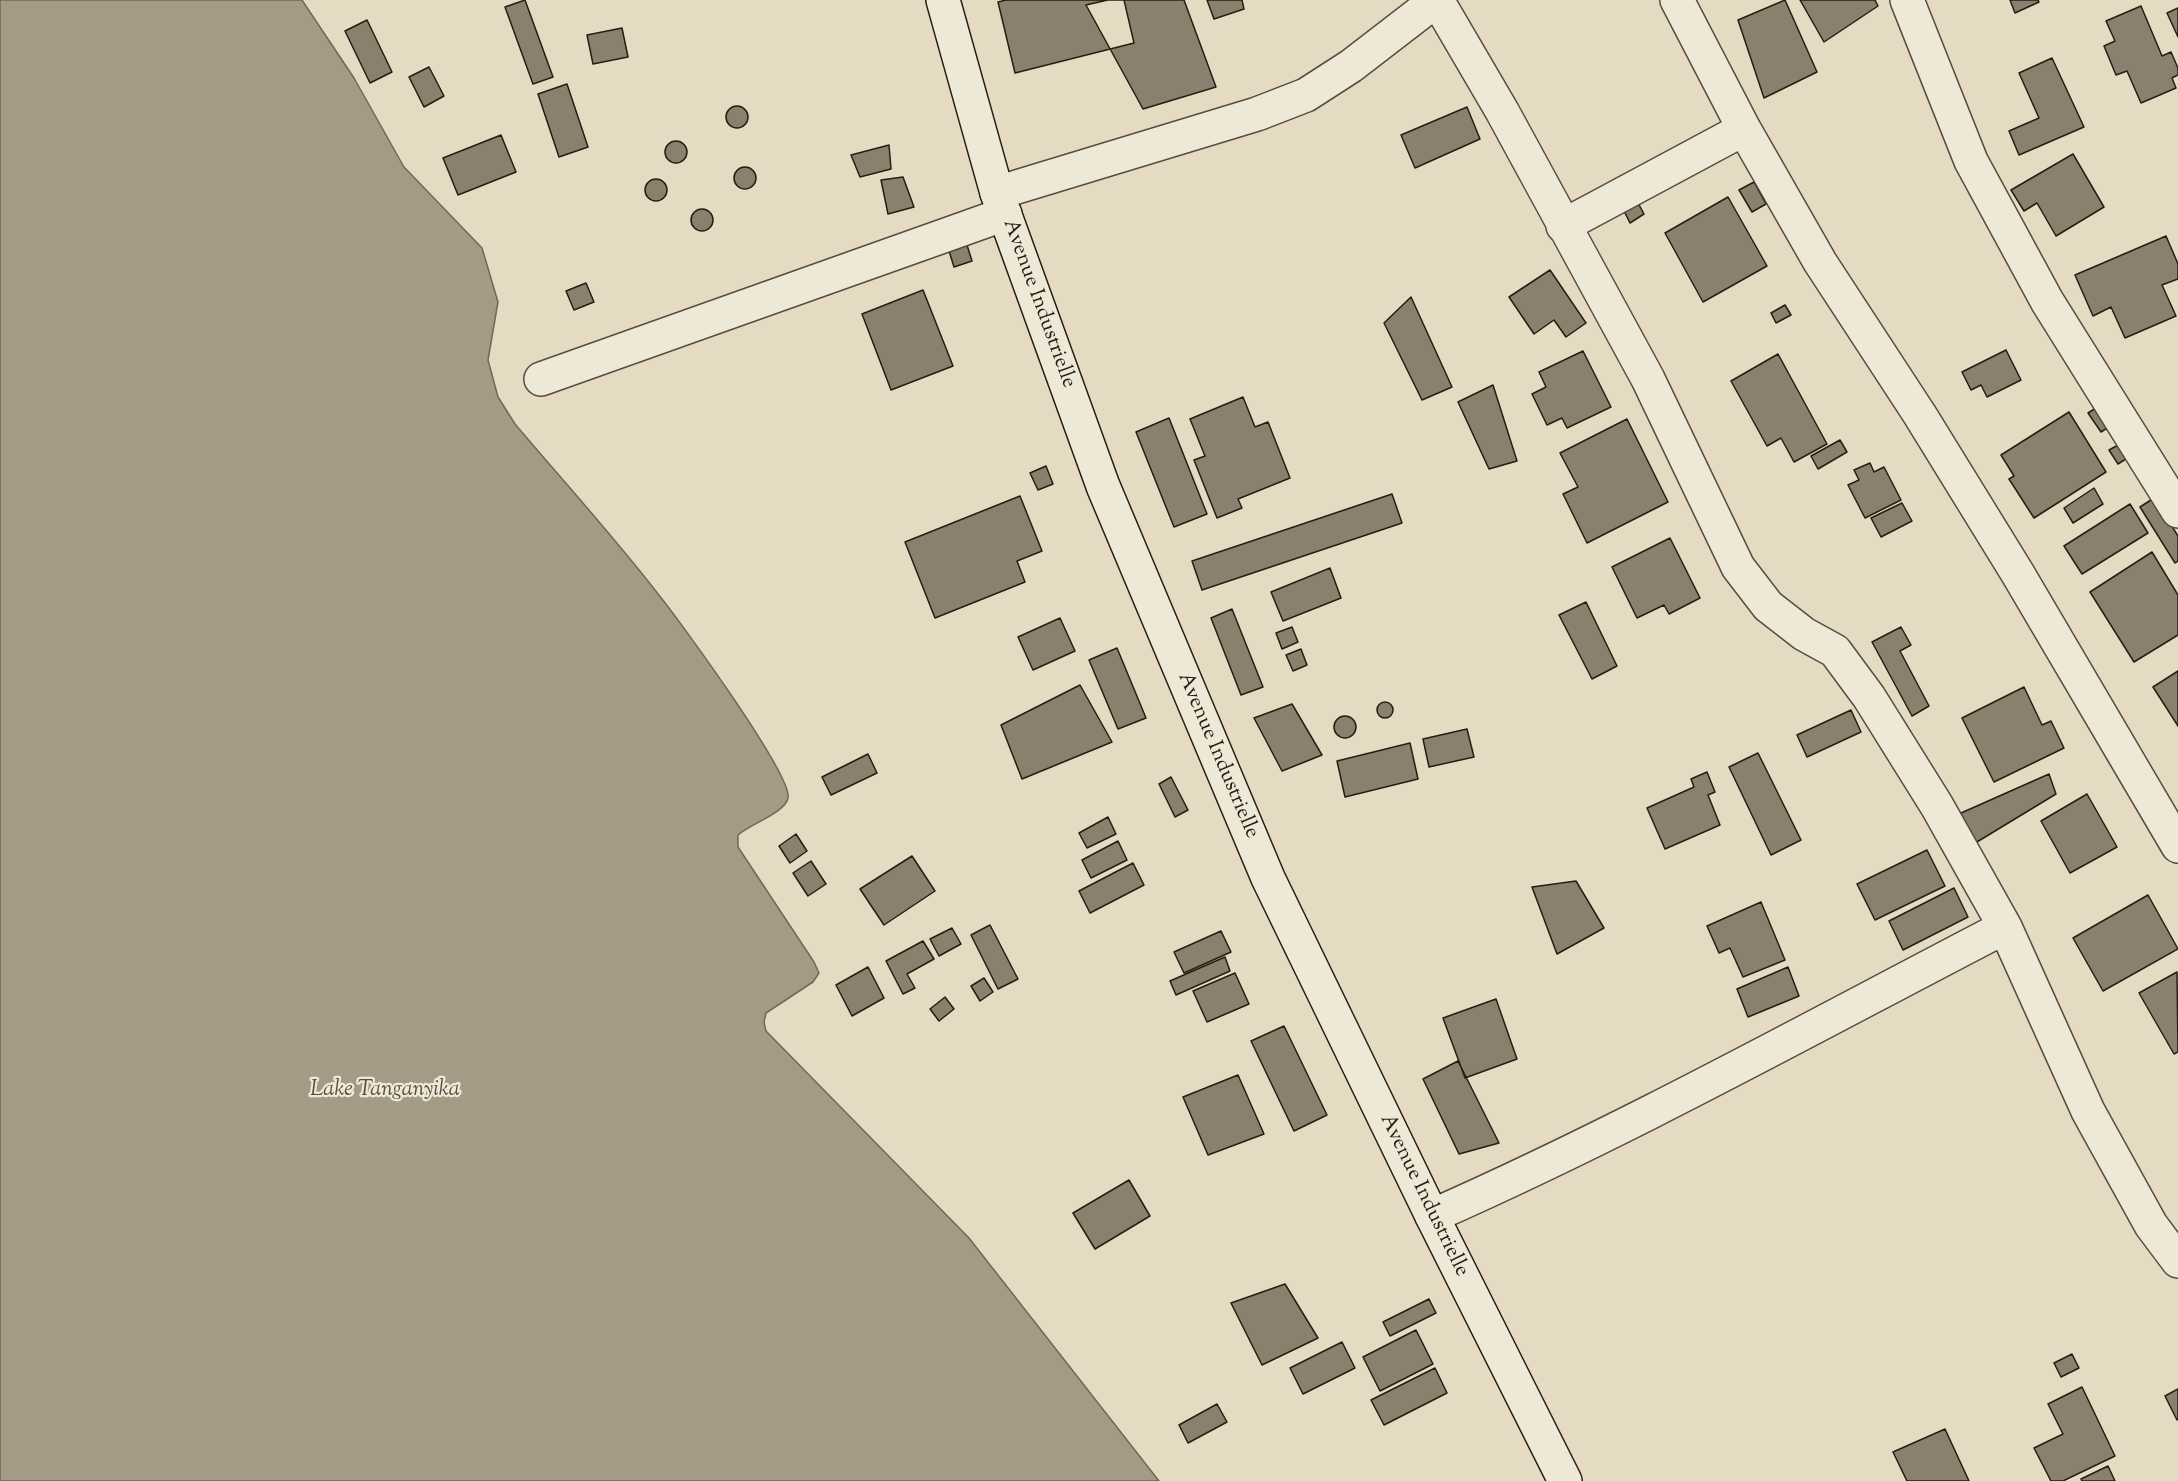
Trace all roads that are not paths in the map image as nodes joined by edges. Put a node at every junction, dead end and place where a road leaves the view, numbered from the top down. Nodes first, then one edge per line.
1 (943, 0) edge
2 (1429, 0) edge
3 (1437, 0) edge
4 (1677, 0) edge
5 (1907, 0) edge
6 (1744, 129) junction
7 (1001, 204) junction
8 (1563, 226) junction
9 (541, 379) dead end
10 (2174, 496) edge
11 (2178, 846) edge
12 (2005, 927) junction
13 (1431, 1216) junction
14 (2178, 1261) edge
15 (1565, 1481) edge

1 - 7 street, Avenue Industrielle
2 - 7 street
3 - 8 street
4 - 6 street
5 - 10 street
6 - 8 street
6 - 11 street
7 - 9 street
7 - 13 street, Avenue Industrielle
8 - 12 street
12 - 13 street
12 - 14 street
13 - 15 street, Avenue Industrielle

